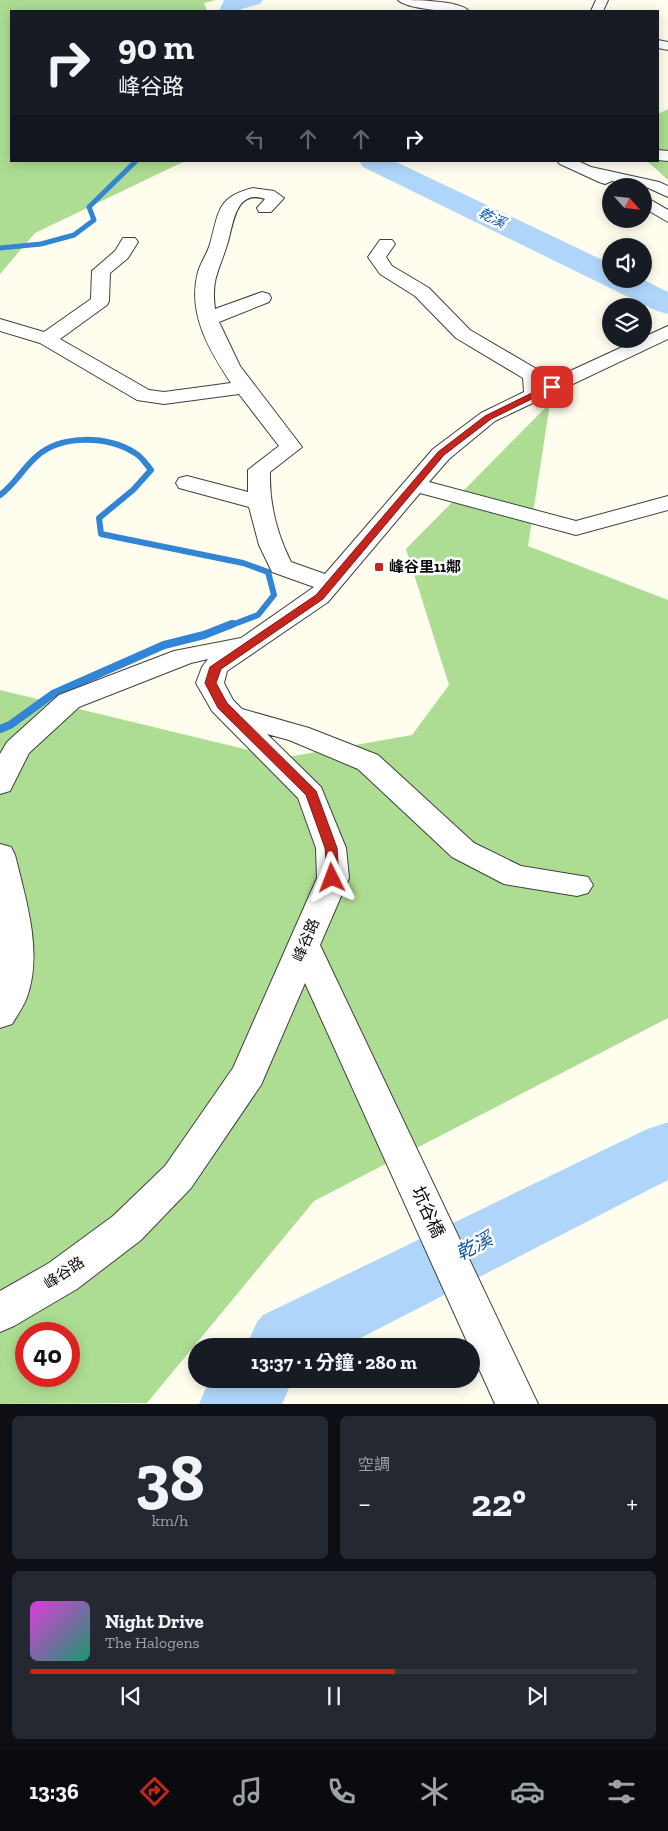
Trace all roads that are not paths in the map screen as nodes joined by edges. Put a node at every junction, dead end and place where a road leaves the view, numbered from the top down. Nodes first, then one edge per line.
1 (404, 0) edge
2 (458, 10) edge
3 (567, 162) edge
4 (639, 166) dead end
5 (588, 171) junction
6 (668, 176) edge
7 (602, 178) edge
8 (668, 192) edge
9 (652, 206) edge
10 (266, 208) dead end
11 (668, 217) edge
12 (128, 242) dead end
13 (386, 244) dead end
14 (262, 298) dead end
15 (208, 320) junction
16 (0, 325) edge
17 (668, 332) edge
18 (46, 339) junction
19 (243, 387) junction
20 (543, 391) junction
21 (187, 483) dead end
22 (415, 485) junction
23 (262, 503) junction
24 (668, 503) edge
25 (330, 584) junction
26 (255, 642) junction
27 (233, 716) junction
28 (0, 784) edge
29 (0, 855) edge
30 (577, 885) dead end
31 (304, 945) junction
32 (0, 1015) edge
33 (0, 1313) edge
34 (513, 1395) edge

1 - 2 street
3 - 5 street
4 - 6 street
5 - 7 street
5 - 8 street
9 - 11 street
10 - 15 street
12 - 18 street
13 - 20 street
14 - 15 street
15 - 19 street
16 - 18 street
17 - 20 street, 峰谷路
18 - 19 street
19 - 23 street
20 - 22 street, 峰谷路
21 - 23 street
22 - 24 street
22 - 25 street, 峰谷路
23 - 25 street
25 - 26 street, 峰谷路
26 - 27 street, 峰谷路
26 - 28 street
27 - 30 street
27 - 31 street, 峰谷路
29 - 32 street
31 - 33 street, 峰谷路
31 - 34 street, 坑谷橋

